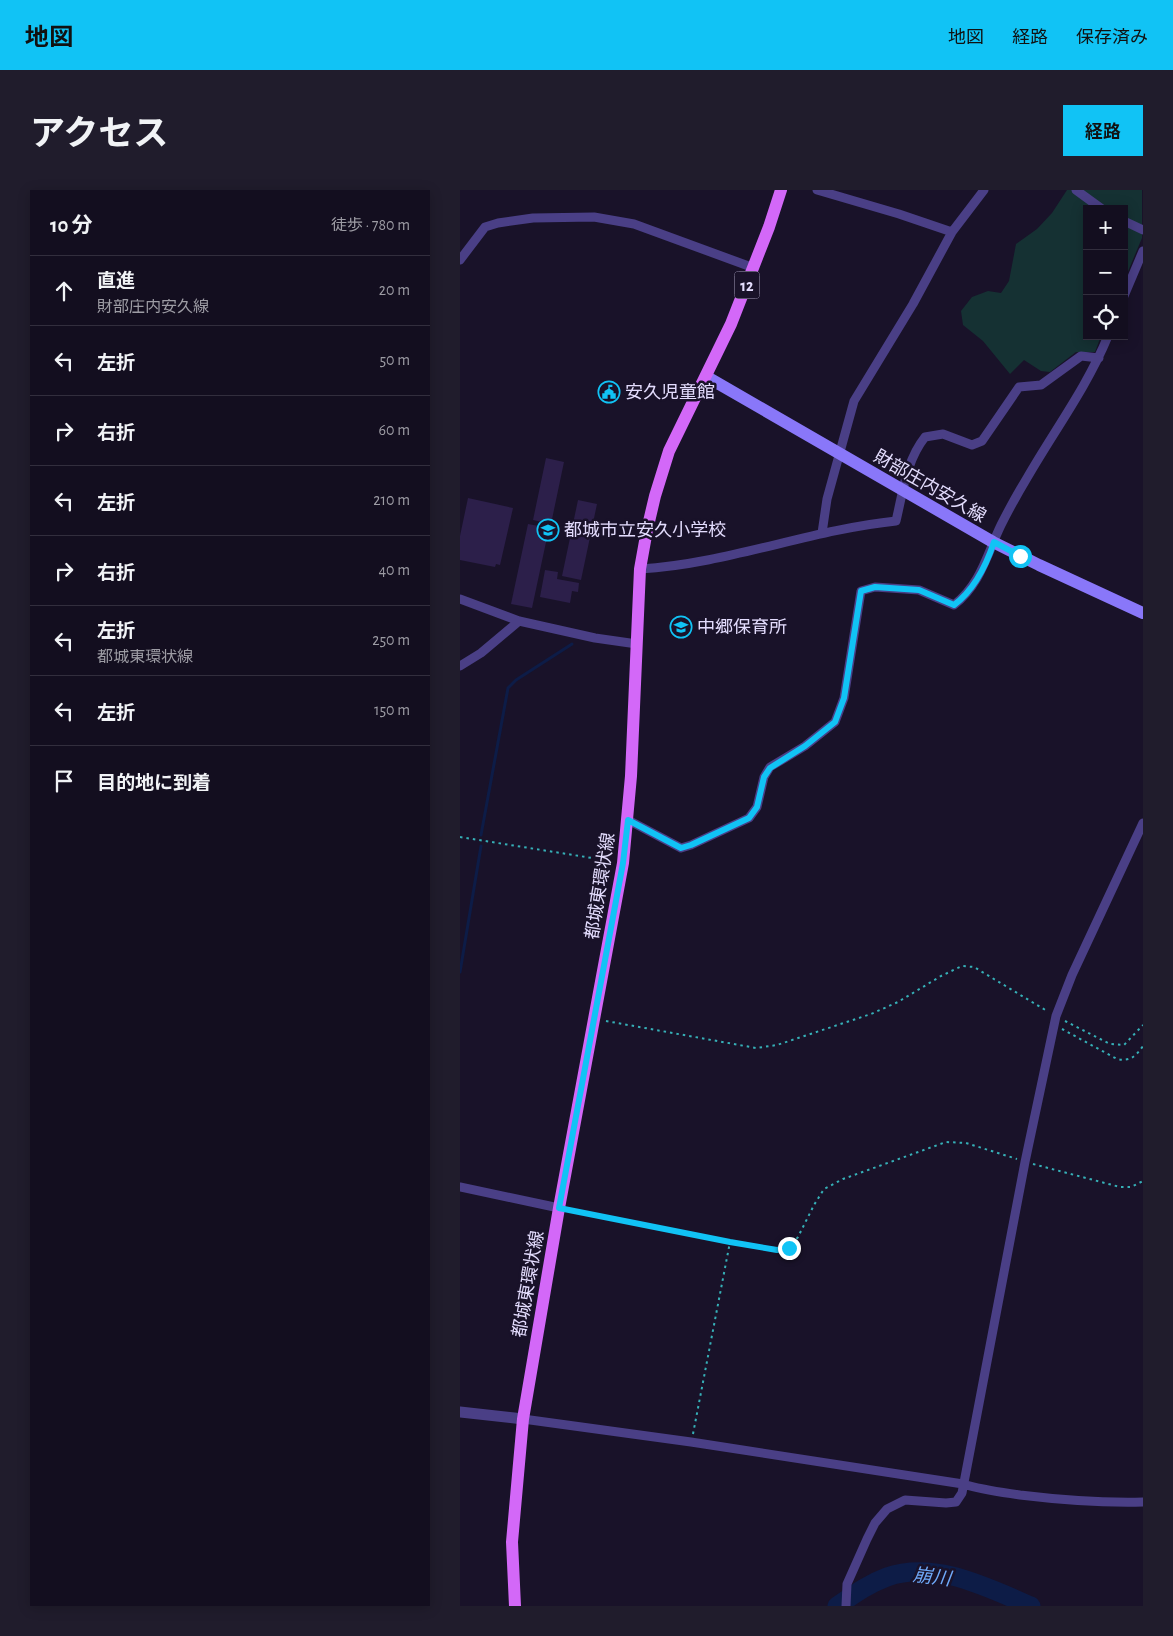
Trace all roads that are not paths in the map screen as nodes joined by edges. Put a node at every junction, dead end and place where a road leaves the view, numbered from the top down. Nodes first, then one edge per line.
1 (780, 190) edge
2 (817, 190) edge
3 (984, 190) edge
4 (1076, 190) edge
5 (1097, 205) edge
6 (1128, 223) edge
7 (1143, 230) edge
8 (952, 232) junction
9 (1143, 251) edge
10 (460, 260) edge
11 (754, 268) junction
12 (1124, 295) edge
13 (1106, 340) edge
14 (1098, 358) junction
15 (707, 377) junction
16 (840, 454) junction
17 (903, 491) junction
18 (822, 533) junction
19 (994, 542) junction
20 (640, 569) junction
21 (460, 599) edge
22 (1143, 612) edge
23 (519, 621) junction
24 (637, 644) junction
25 (460, 666) edge
26 (628, 820) junction
27 (1143, 823) edge
28 (460, 1187) edge
29 (559, 1208) junction
30 (460, 1412) edge
31 (523, 1419) junction
32 (963, 1484) junction
33 (1143, 1502) edge
34 (515, 1606) edge
35 (846, 1606) edge

1 - 11 main road, 都城東環状線 / 12
2 - 8 street
3 - 8 street
4 - 5 street
6 - 7 street
8 - 16 street
9 - 12 street
10 - 11 street
11 - 15 main road, 都城東環状線 / 12
13 - 14 street
14 - 17 street
14 - 19 street
15 - 16 main road, 財部庄内安久線
15 - 20 main road, 都城東環状線 / 12
16 - 17 main road, 財部庄内安久線
16 - 18 street
17 - 18 street
17 - 19 main road, 財部庄内安久線
18 - 20 street
19 - 22 main road, 財部庄内安久線
19 - 26 street
20 - 24 main road, 都城東環状線 / 12
21 - 23 street
23 - 24 street
23 - 25 street
24 - 26 main road, 都城東環状線 / 12
26 - 29 main road, 都城東環状線 / 12
27 - 32 street
28 - 29 street
29 - 31 main road, 都城東環状線 / 12
30 - 31 street
31 - 32 street
31 - 34 main road, 都城東環状線 / 12
32 - 33 street
32 - 35 street

